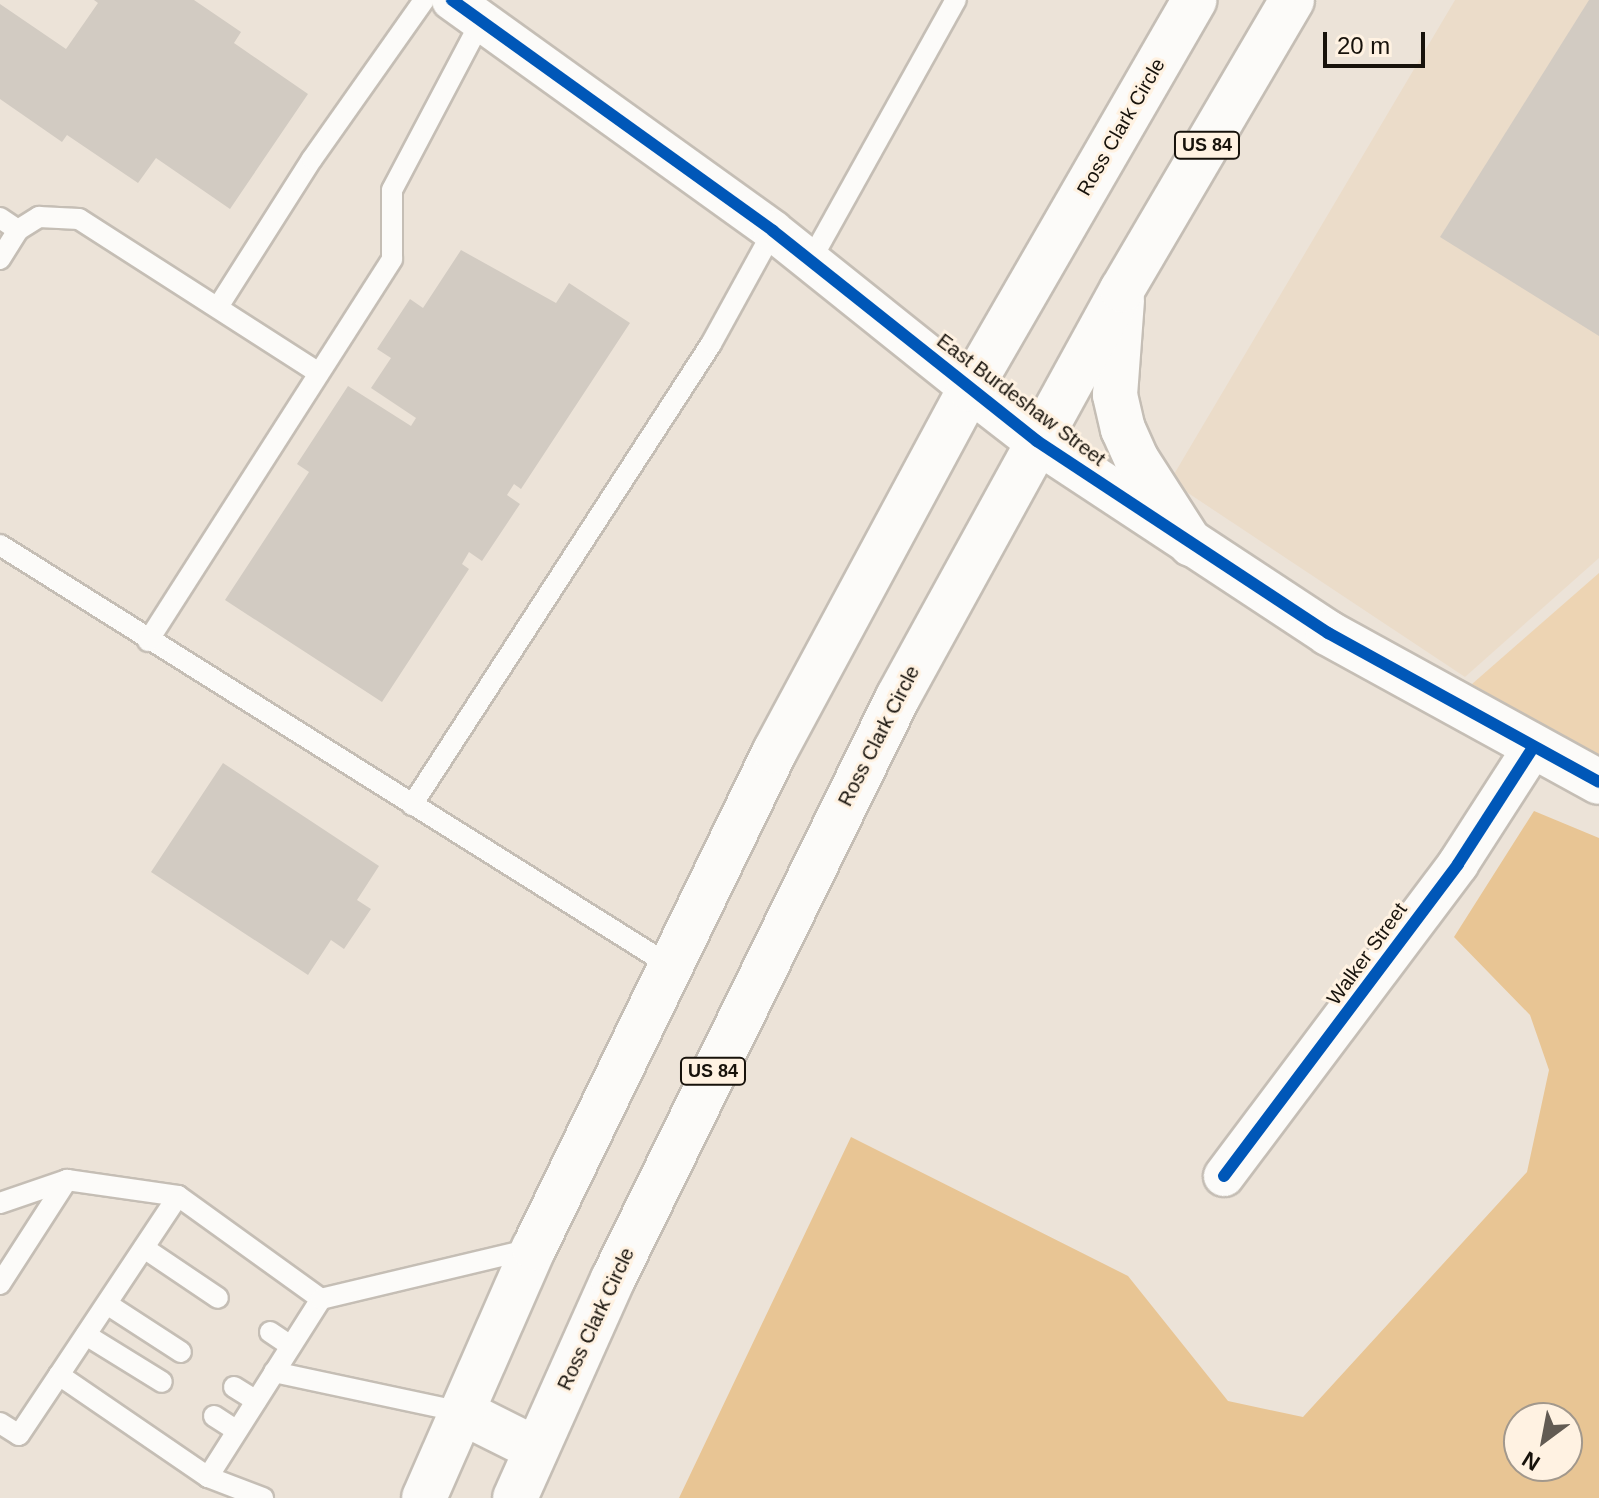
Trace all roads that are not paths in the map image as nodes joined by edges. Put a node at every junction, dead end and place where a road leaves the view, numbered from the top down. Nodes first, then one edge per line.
1 (424, 0) edge
2 (956, 0) edge
3 (1195, 0) edge
4 (1292, 0) edge
5 (466, 10) edge
6 (0, 218) edge
7 (18, 230) junction
8 (773, 231) junction
9 (0, 259) edge
10 (811, 260) junction
11 (1122, 290) junction
12 (218, 307) junction
13 (319, 373) junction
14 (970, 389) junction
15 (1037, 441) junction
16 (1191, 544) junction
17 (2, 549) edge
18 (148, 641) junction
19 (1532, 749) junction
20 (1599, 782) edge
21 (412, 805) junction
22 (669, 965) junction
23 (1224, 1176) dead end
24 (67, 1180) junction
25 (178, 1196) junction
26 (0, 1203) edge
27 (144, 1248) junction
28 (534, 1248) junction
29 (0, 1284) edge
30 (218, 1298) dead end
31 (321, 1299) junction
32 (107, 1304) junction
33 (270, 1332) dead end
34 (86, 1335) junction
35 (291, 1346) junction
36 (181, 1352) dead end
37 (274, 1372) junction
38 (59, 1375) junction
39 (162, 1382) dead end
40 (234, 1387) dead end
41 (256, 1401) junction
42 (462, 1412) junction
43 (214, 1416) dead end
44 (0, 1423) edge
45 (237, 1431) junction
46 (536, 1449) junction
47 (208, 1477) junction
48 (263, 1498) edge
49 (424, 1498) edge
50 (515, 1498) edge

1 - 12 lane
2 - 10 lane
3 - 14 main road, Ross Clark Circle
4 - 11 main road, Ross Clark Circle / US 84
5 - 8 street, East Burdeshaw Street
5 - 13 lane
6 - 7 lane
7 - 9 lane
7 - 12 lane
8 - 10 street, East Burdeshaw Street
8 - 21 lane
10 - 14 street, East Burdeshaw Street
11 - 15 main road, Ross Clark Circle / US 84
11 - 16 main road
12 - 13 lane
13 - 18 lane
14 - 15 main road, East Burdeshaw Street
14 - 22 main road, Ross Clark Circle
15 - 16 main road, East Burdeshaw Street
15 - 46 main road, Ross Clark Circle / US 84
16 - 19 main road, East Burdeshaw Street
17 - 18 lane
18 - 21 lane
19 - 20 main road, East Burdeshaw Street
19 - 23 street, Walker Street
21 - 22 lane
22 - 28 main road, Ross Clark Circle
24 - 25 lane
24 - 26 lane
24 - 29 lane
25 - 27 lane
25 - 31 lane
27 - 30 lane
27 - 32 lane
28 - 31 lane
28 - 42 main road, Ross Clark Circle
31 - 35 lane
32 - 34 lane
32 - 36 lane
33 - 35 lane
34 - 38 lane
34 - 39 lane
35 - 37 lane
37 - 41 lane
37 - 42 lane
38 - 44 lane
38 - 47 lane
40 - 41 lane
41 - 45 lane
42 - 46 main road
42 - 49 main road, Ross Clark Circle
43 - 45 lane
45 - 47 lane
46 - 50 main road, Ross Clark Circle / US 84
47 - 48 lane

